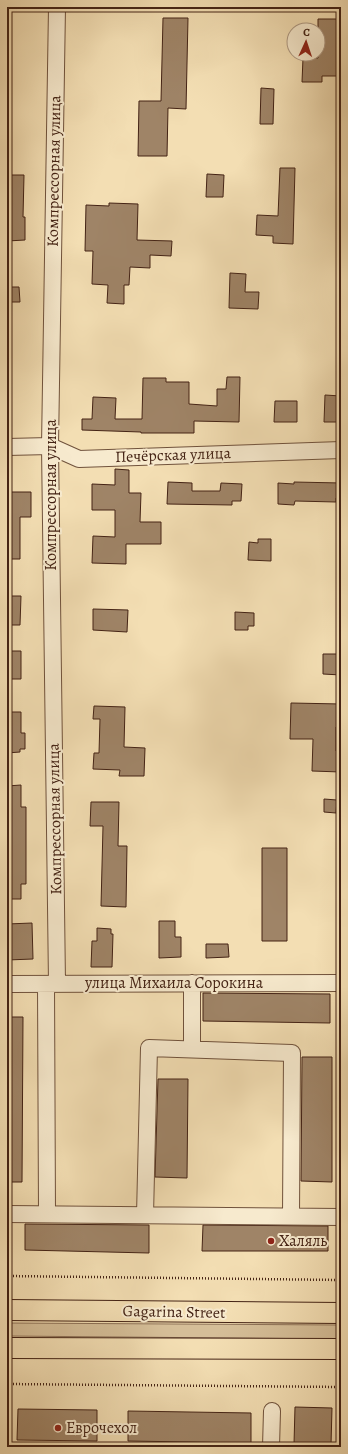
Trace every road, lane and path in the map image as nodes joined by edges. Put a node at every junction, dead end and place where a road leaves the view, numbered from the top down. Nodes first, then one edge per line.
1 (57, 7) edge
2 (157, 7) edge
3 (341, 8) edge
4 (50, 446) junction
5 (7, 447) edge
6 (341, 450) edge
7 (192, 983) junction
8 (341, 983) edge
9 (7, 984) edge
10 (51, 984) junction
11 (192, 1050) junction
12 (7, 1214) edge
13 (47, 1214) junction
14 (145, 1215) junction
15 (291, 1216) junction
16 (341, 1217) edge
17 (7, 1276) edge
18 (341, 1280) edge
19 (7, 1310) edge
20 (341, 1313) edge
21 (7, 1348) edge
22 (341, 1349) edge
23 (7, 1384) edge
24 (341, 1387) edge
25 (272, 1411) dead end
26 (271, 1447) edge

1 - 4 street, Компрессорная улица
2 - 3 path
4 - 5 street, Печёрская улица
4 - 6 street, Печёрская улица
4 - 10 street, Компрессорная улица
7 - 8 street, улица Михаила Сорокина
7 - 10 street, улица Михаила Сорокина
7 - 11 street
9 - 10 street, улица Михаила Сорокина
10 - 13 street, Компрессорная улица
11 - 14 street
11 - 15 street
12 - 13 street
13 - 14 street
14 - 15 street
15 - 16 street
17 - 18 path
19 - 20 main road, Gagarina Street
21 - 22 main road
23 - 24 path
25 - 26 street

